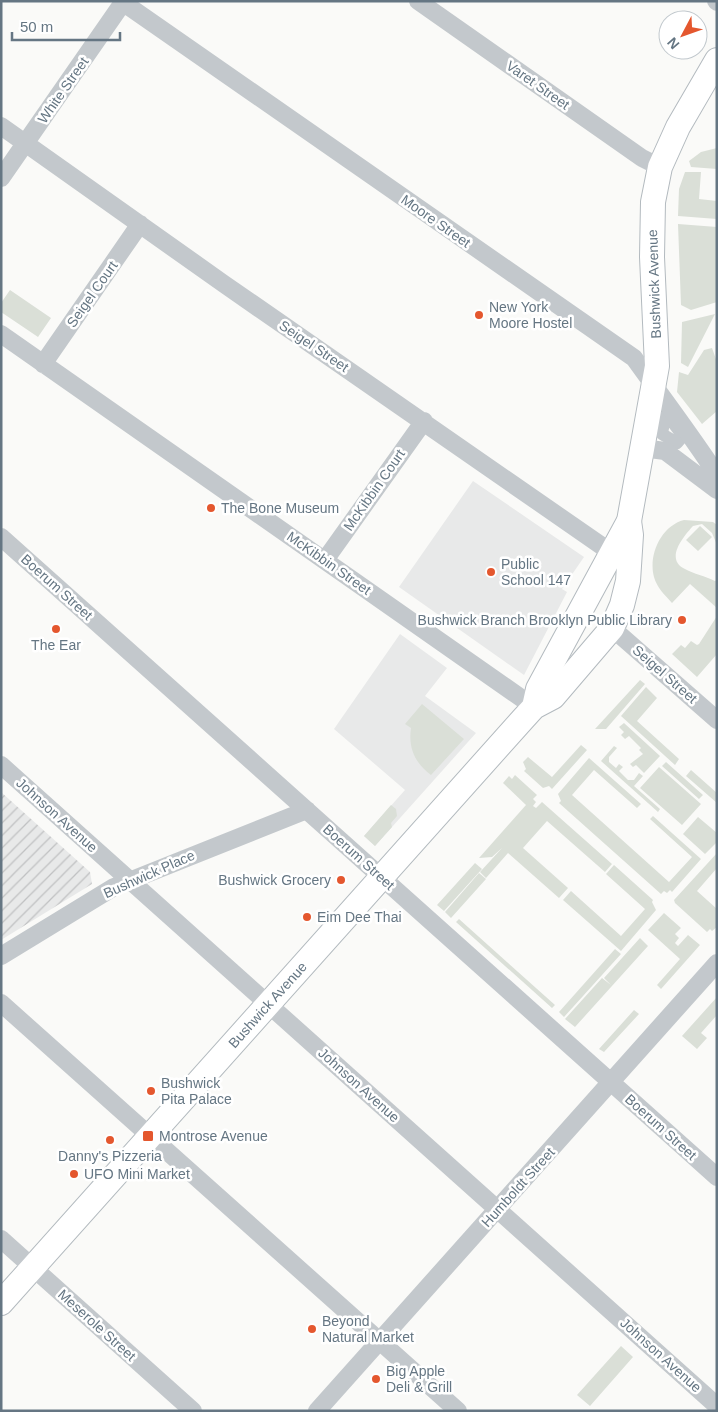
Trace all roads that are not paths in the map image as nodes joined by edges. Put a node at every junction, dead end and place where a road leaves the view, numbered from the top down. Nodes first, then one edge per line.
1 (418, 1) edge
2 (122, 2) edge
3 (717, 60) edge
4 (1, 126) edge
5 (25, 143) junction
6 (660, 167) junction
7 (1, 178) edge
8 (140, 224) junction
9 (1, 334) edge
10 (43, 364) junction
11 (654, 386) junction
12 (424, 421) junction
13 (642, 448) junction
14 (717, 475) edge
15 (717, 490) edge
16 (1, 537) edge
17 (620, 559) junction
18 (325, 560) junction
19 (612, 628) junction
20 (559, 674) joint
21 (534, 707) junction
22 (717, 720) edge
23 (1, 765) edge
24 (306, 810) junction
25 (382, 877) junction
26 (130, 880) junction
27 (1, 956) edge
28 (717, 962) edge
29 (1, 1003) edge
30 (269, 1004) junction
31 (611, 1083) junction
32 (151, 1136) junction
33 (717, 1177) edge
34 (498, 1210) junction
35 (1, 1239) edge
36 (33, 1268) junction
37 (1, 1303) edge
38 (380, 1341) junction
39 (717, 1406) edge
40 (193, 1411) edge
41 (317, 1411) edge
42 (458, 1411) edge

1 - 6 street, Varet Street
2 - 5 street, White Street
2 - 11 street, Moore Street
3 - 6 main road, Bushwick Avenue
4 - 5 street, Seigel Street
5 - 7 street, White Street
5 - 8 street, Seigel Street
6 - 11 main road, Bushwick Avenue
8 - 10 street, Seigel Court
8 - 12 street, Seigel Street
9 - 10 street, McKibbin Street
10 - 18 street, McKibbin Street
11 - 13 main road, Bushwick Avenue
11 - 14 street, Moore Street
12 - 17 street, Seigel Street
12 - 18 street, McKibbin Court
13 - 15 street
13 - 17 main road, Bushwick Avenue
16 - 24 street, Boerum Street
17 - 19 main road, Bushwick Avenue
17 - 21 main road, Bushwick Avenue
18 - 21 street, McKibbin Street
19 - 21 main road, Bushwick Avenue
19 - 22 street, Seigel Street
20 - 20 street
21 - 25 main road, Bushwick Avenue
23 - 26 street, Johnson Avenue
24 - 25 street, Boerum Street
24 - 26 street, Bushwick Place
25 - 30 main road, Bushwick Avenue
25 - 31 street, Boerum Street
26 - 27 street, Bushwick Place
26 - 30 street, Johnson Avenue
28 - 31 street, Humboldt Street
29 - 32 street
30 - 32 main road, Bushwick Avenue
30 - 34 street, Johnson Avenue
31 - 33 street, Boerum Street
31 - 34 street, Humboldt Street
32 - 36 main road, Bushwick Avenue
32 - 38 street
34 - 38 street, Humboldt Street
34 - 39 street, Johnson Avenue
35 - 36 street, Meserole Street
36 - 37 main road, Bushwick Avenue
36 - 40 street, Meserole Street
38 - 41 street, Humboldt Street
38 - 42 street

